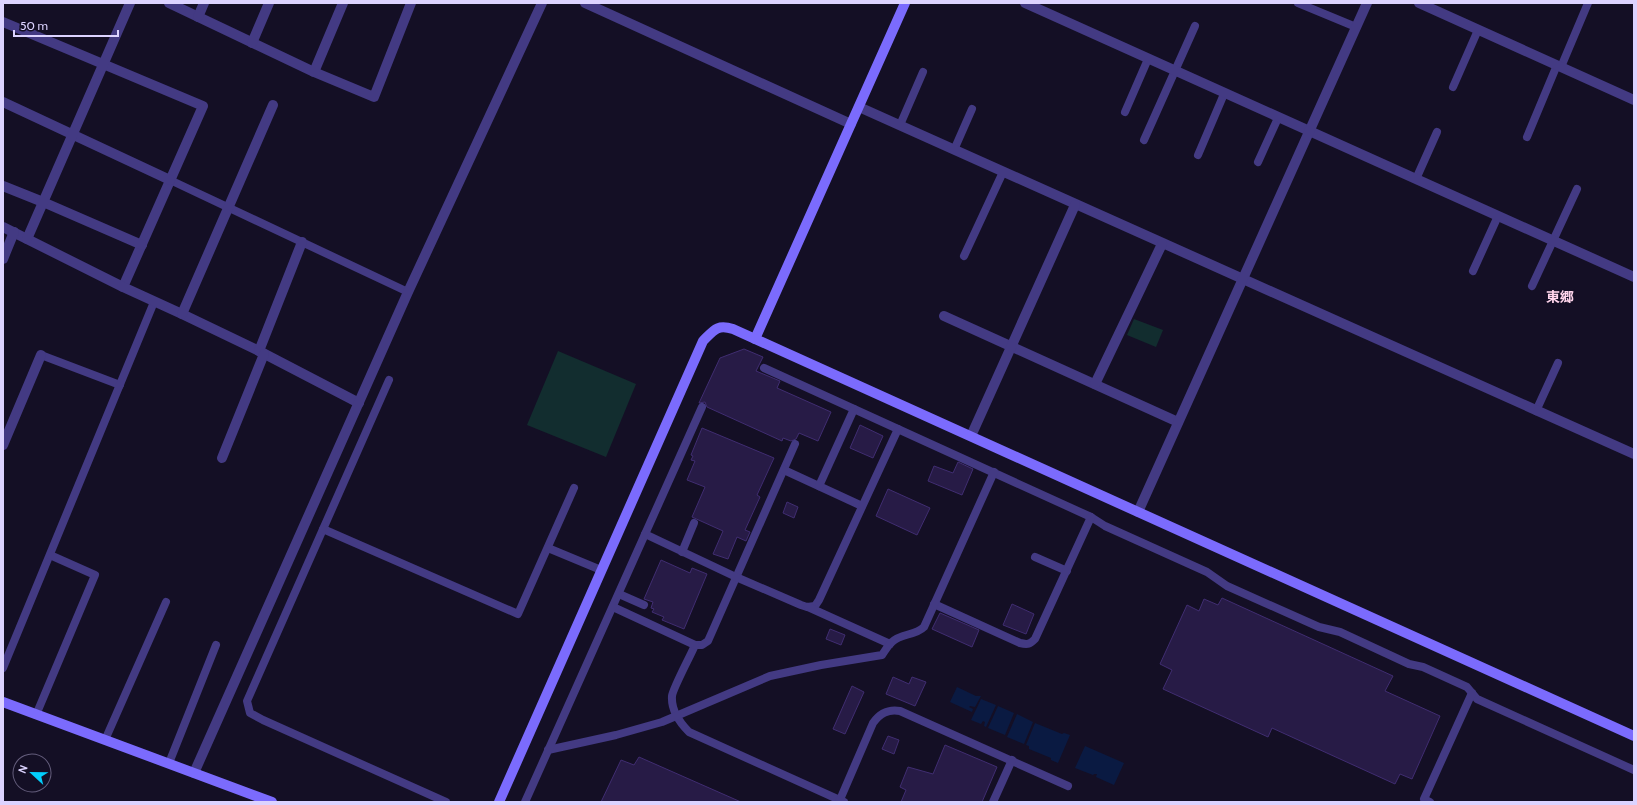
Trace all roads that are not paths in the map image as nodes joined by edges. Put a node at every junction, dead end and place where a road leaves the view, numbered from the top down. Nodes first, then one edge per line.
1 (130, 3) edge
2 (169, 3) edge
3 (204, 3) edge
4 (269, 3) edge
5 (343, 3) edge
6 (411, 3) edge
7 (542, 3) edge
8 (585, 3) edge
9 (905, 3) edge
10 (1025, 3) edge
11 (1298, 3) edge
12 (1367, 3) edge
13 (1419, 3) edge
14 (1588, 3) edge
15 (198, 17) junction
16 (3, 22) edge
17 (1196, 26) dead end
18 (1356, 27) junction
19 (1478, 30) junction
20 (252, 43) junction
21 (1148, 59) junction
22 (103, 65) junction
23 (1559, 66) junction
24 (1175, 71) junction
25 (314, 72) junction
26 (923, 72) dead end
27 (1453, 87) dead end
28 (1224, 94) junction
29 (1634, 100) edge
30 (3, 102) edge
31 (273, 104) dead end
32 (858, 107) junction
33 (972, 109) dead end
34 (1125, 112) dead end
35 (1278, 118) junction
36 (851, 124) junction
37 (900, 125) junction
38 (1310, 131) junction
39 (1437, 132) dead end
40 (73, 134) junction
41 (1527, 137) dead end
42 (1144, 140) dead end
43 (954, 150) junction
44 (1198, 155) dead end
45 (1258, 162) dead end
46 (1003, 172) junction
47 (1416, 179) junction
48 (170, 180) junction
49 (3, 186) edge
50 (1577, 189) dead end
51 (43, 202) junction
52 (1075, 205) junction
53 (228, 207) junction
54 (1498, 216) junction
55 (3, 227) edge
56 (14, 232) junction
57 (27, 239) junction
58 (1553, 241) junction
59 (302, 242) junction
60 (1162, 244) junction
61 (142, 245) junction
62 (964, 256) dead end
63 (3, 259) edge
64 (1473, 271) dead end
65 (1634, 277) edge
66 (1241, 279) junction
67 (1532, 286) dead end
68 (123, 287) junction
69 (408, 292) junction
70 (154, 302) junction
71 (182, 314) junction
72 (944, 316) dead end
73 (755, 339) junction
74 (1011, 347) junction
75 (261, 352) junction
76 (41, 355) joint
77 (1558, 363) dead end
78 (764, 368) dead end
79 (389, 380) dead end
80 (1095, 384) junction
81 (120, 385) junction
82 (359, 402) junction
83 (702, 408) dead end
84 (854, 409) junction
85 (1536, 411) junction
86 (1178, 422) junction
87 (898, 429) junction
88 (971, 436) junction
89 (795, 444) dead end
90 (3, 445) edge
91 (1634, 454) edge
92 (222, 458) dead end
93 (784, 470) junction
94 (994, 472) junction
95 (819, 486) junction
96 (574, 488) dead end
97 (862, 506) junction
98 (1138, 512) junction
99 (1091, 517) junction
100 (694, 523) dead end
101 (323, 529) junction
102 (645, 534) junction
103 (548, 548) junction
104 (682, 552) junction
105 (50, 555) junction
106 (1035, 557) dead end
107 (601, 570) junction
108 (1067, 571) junction
109 (736, 577) junction
110 (619, 594) junction
111 (166, 602) dead end
112 (934, 604) junction
113 (644, 605) dead end
114 (613, 607) junction
115 (807, 607) junction
116 (890, 644) junction
117 (216, 645) dead end
118 (695, 645) junction
119 (3, 668) edge
120 (1472, 693) junction
121 (3, 702) edge
122 (36, 714) junction
123 (677, 717) junction
124 (1634, 736) edge
125 (105, 740) junction
126 (548, 750) junction
127 (1012, 760) junction
128 (169, 763) junction
129 (1634, 770) edge
130 (194, 772) junction
131 (1068, 786) dead end
132 (841, 801) edge
133 (272, 802) edge
134 (446, 802) edge
135 (499, 802) edge
136 (525, 802) edge
137 (993, 802) edge
138 (1430, 802) edge

1 - 22 street
2 - 15 street
3 - 15 street
4 - 20 street
5 - 25 street
6 - 25 street
7 - 69 street
8 - 36 street
9 - 32 street
10 - 21 street
11 - 18 lane
12 - 18 street
13 - 19 street
14 - 23 lane
15 - 20 street
16 - 22 street
17 - 24 lane
18 - 38 street
19 - 23 street
19 - 27 lane
20 - 25 street
21 - 24 street
21 - 34 lane
22 - 40 street
22 - 48 street
23 - 29 street
23 - 41 lane
24 - 28 street
24 - 42 lane
26 - 37 lane
28 - 35 street
28 - 44 lane
30 - 40 street
31 - 53 street
32 - 36 street
32 - 37 street
33 - 43 lane
35 - 38 street
35 - 45 lane
36 - 73 street
37 - 43 street
38 - 47 street
38 - 66 street
39 - 47 lane
40 - 48 street
40 - 51 street
43 - 46 street
46 - 52 street
46 - 62 lane
47 - 54 street
48 - 53 lane
48 - 61 street
49 - 51 street
50 - 58 lane
51 - 57 street
51 - 61 street
52 - 60 street
52 - 74 street
53 - 59 lane
53 - 71 street
54 - 58 street
54 - 64 lane
55 - 56 street
56 - 57 street
56 - 63 street
57 - 68 street
58 - 65 street
58 - 67 lane
59 - 69 lane
59 - 75 street
60 - 66 street
60 - 80 street
61 - 68 street
66 - 85 street
66 - 86 street
68 - 70 street
69 - 82 street
70 - 71 street
70 - 81 lane
71 - 75 street
72 - 74 street
73 - 88 street
73 - 107 street
74 - 80 street
74 - 88 street
75 - 82 street
75 - 92 street
76 - 81 lane
76 - 90 street
77 - 85 lane
78 - 84 lane
79 - 101 lane
80 - 86 street
81 - 105 lane
82 - 130 street
83 - 102 lane
84 - 87 lane
84 - 95 lane
85 - 91 street
86 - 98 street
87 - 94 lane
87 - 97 lane
88 - 98 street
89 - 93 lane
93 - 95 lane
93 - 109 lane
94 - 99 lane
94 - 112 lane
95 - 97 lane
96 - 103 lane
97 - 115 lane
98 - 124 street
99 - 108 lane
99 - 120 lane
100 - 104 lane
101 - 103 lane
101 - 134 lane
102 - 104 lane
102 - 110 lane
103 - 107 lane
104 - 109 lane
105 - 119 lane
105 - 122 lane
106 - 108 lane
107 - 135 street
108 - 112 lane
109 - 115 lane
109 - 118 lane
110 - 113 lane
110 - 114 lane
111 - 125 lane
112 - 116 lane
114 - 118 lane
114 - 126 lane
115 - 116 lane
116 - 123 lane
117 - 128 lane
118 - 123 lane
120 - 129 lane
120 - 138 lane
121 - 122 street
122 - 125 street
123 - 126 lane
123 - 132 lane
125 - 128 street
126 - 136 lane
127 - 131 lane
127 - 132 lane
127 - 137 lane
128 - 130 street
130 - 133 street

